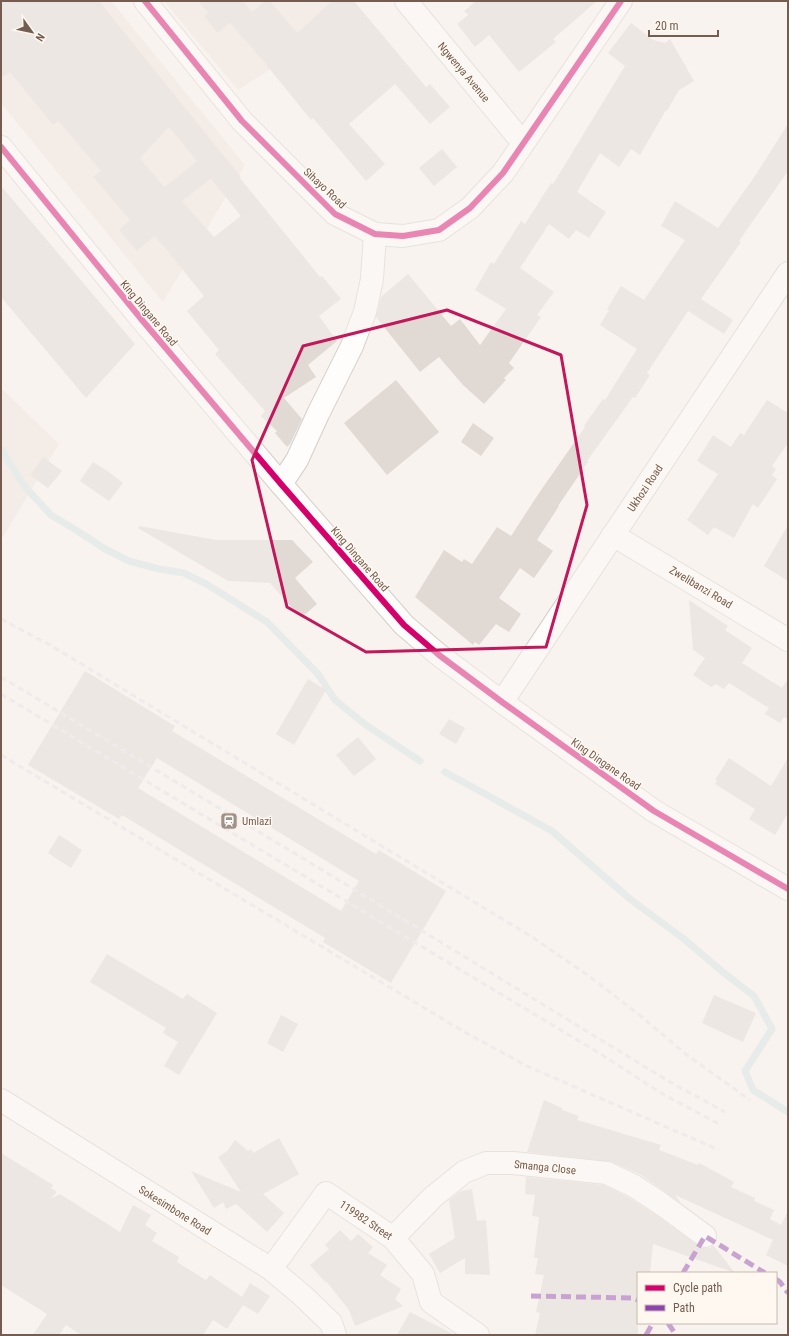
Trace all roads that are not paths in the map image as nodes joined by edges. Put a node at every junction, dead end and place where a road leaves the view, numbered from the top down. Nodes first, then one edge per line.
1 (145, 1) edge
2 (406, 1) edge
3 (620, 1) edge
4 (523, 143) junction
5 (1, 147) edge
6 (375, 234) junction
7 (788, 273) edge
8 (281, 484) junction
9 (613, 535) junction
10 (788, 640) edge
11 (502, 702) junction
12 (788, 890) edge
13 (1, 1100) edge
14 (705, 1236) dead end
15 (393, 1238) junction
16 (271, 1269) junction
17 (335, 1335) edge
18 (478, 1335) edge

1 - 6 street, Sihayo Road
2 - 4 street, Ngwenya Avenue
3 - 4 street, Sihayo Road
4 - 6 street, Sihayo Road
5 - 8 street, King Dingane Road
6 - 8 street
7 - 9 street, Ukhozi Road
8 - 11 street, King Dingane Road
9 - 10 street, Zwelibanzi Road
9 - 11 street, Ukhozi Road
11 - 12 street, King Dingane Road
13 - 16 street, Sokesimbone Road
14 - 15 street, Smanga Close
15 - 16 street, 119982 Street
15 - 18 street, 119982 Street
16 - 17 street, Sokesimbone Road

